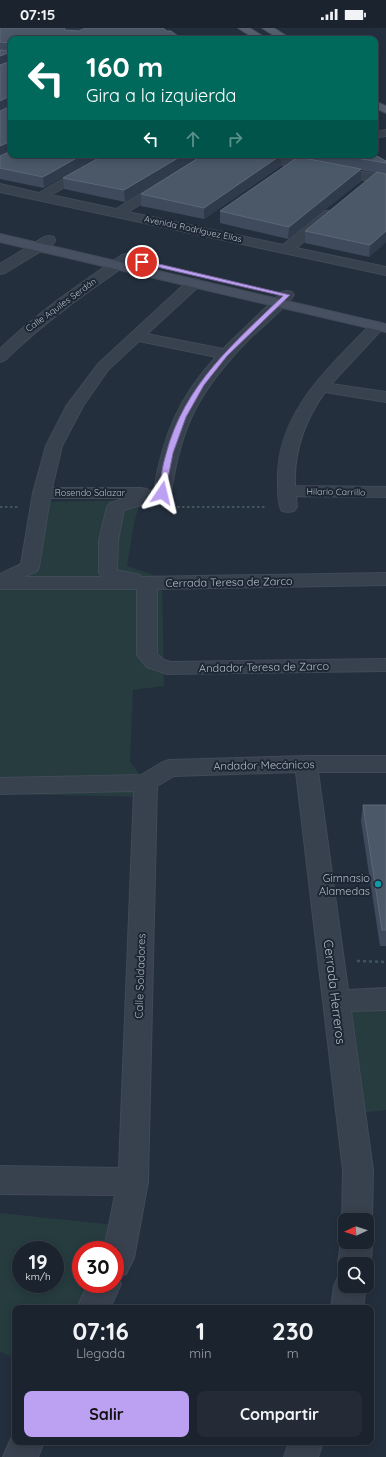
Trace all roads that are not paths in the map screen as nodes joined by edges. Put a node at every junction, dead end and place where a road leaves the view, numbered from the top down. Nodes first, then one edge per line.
1 (243, 28) edge
2 (267, 28) edge
3 (257, 36) edge
4 (281, 36) edge
5 (109, 158) edge
6 (207, 158) edge
7 (262, 158) edge
8 (294, 164) junction
9 (282, 172) edge
10 (373, 178) junction
11 (386, 180) edge
12 (0, 188) edge
13 (361, 188) edge
14 (40, 197) junction
15 (338, 206) edge
16 (118, 213) junction
17 (213, 221) dead end
18 (0, 229) edge
19 (200, 230) junction
20 (0, 238) edge
21 (43, 244) junction
22 (286, 249) junction
23 (122, 262) junction
24 (383, 267) edge
25 (0, 270) edge
26 (194, 283) junction
27 (284, 299) junction
28 (383, 324) edge
29 (135, 336) junction
30 (225, 354) junction
31 (0, 357) edge
32 (320, 387) junction
33 (386, 397) edge
34 (386, 492) edge
35 (40, 500) junction
36 (166, 500) junction
37 (0, 582) edge
38 (147, 583) junction
39 (385, 585) edge
40 (386, 665) edge
41 (306, 764) junction
42 (386, 764) edge
43 (146, 784) junction
44 (0, 786) edge
45 (386, 999) edge
46 (336, 1001) junction
47 (0, 1180) edge
48 (133, 1182) junction
49 (357, 1213) edge
50 (121, 1241) edge
51 (101, 1293) edge
52 (349, 1293) edge
53 (95, 1305) edge
54 (347, 1305) edge
55 (26, 1445) edge
56 (305, 1445) edge
57 (20, 1457) edge
58 (301, 1457) edge

1 - 3 main road
2 - 4 main road
5 - 14 street
6 - 16 street
7 - 8 street
8 - 9 street
8 - 10 street
10 - 11 street
10 - 13 street
12 - 14 street, Avenida Rodríguez Elías
14 - 16 street, Avenida Rodríguez Elías
15 - 22 street
16 - 19 street, Avenida Rodríguez Elías
17 - 19 street
18 - 21 street
19 - 22 street, Avenida Rodríguez Elías
20 - 21 street
21 - 23 street
21 - 25 street
22 - 24 street, Avenida Rodríguez Elías
23 - 26 street
23 - 27 street
23 - 31 street, Calle Aquiles Serdán
26 - 27 street
26 - 29 street
27 - 28 street
27 - 30 street
28 - 32 street
29 - 30 street
29 - 35 street
30 - 36 street
32 - 33 street
32 - 34 street, Hilario Carrillo
35 - 36 street, Rosendo Salazar
35 - 37 street
36 - 38 street
37 - 38 street
38 - 39 street, Cerrada Teresa de Zarco
38 - 40 street, Andador Teresa de Zarco
41 - 42 street, Andador Mecánicos
41 - 43 street, Andador Mecánicos
41 - 46 street, Cerrada Herreros
43 - 44 street
43 - 48 street, Calle Soldadores
45 - 46 street
46 - 49 street, Cerrada Herreros
47 - 48 street
48 - 50 street, Calle Soldadores
51 - 53 street
52 - 54 street
55 - 57 street
56 - 58 street

